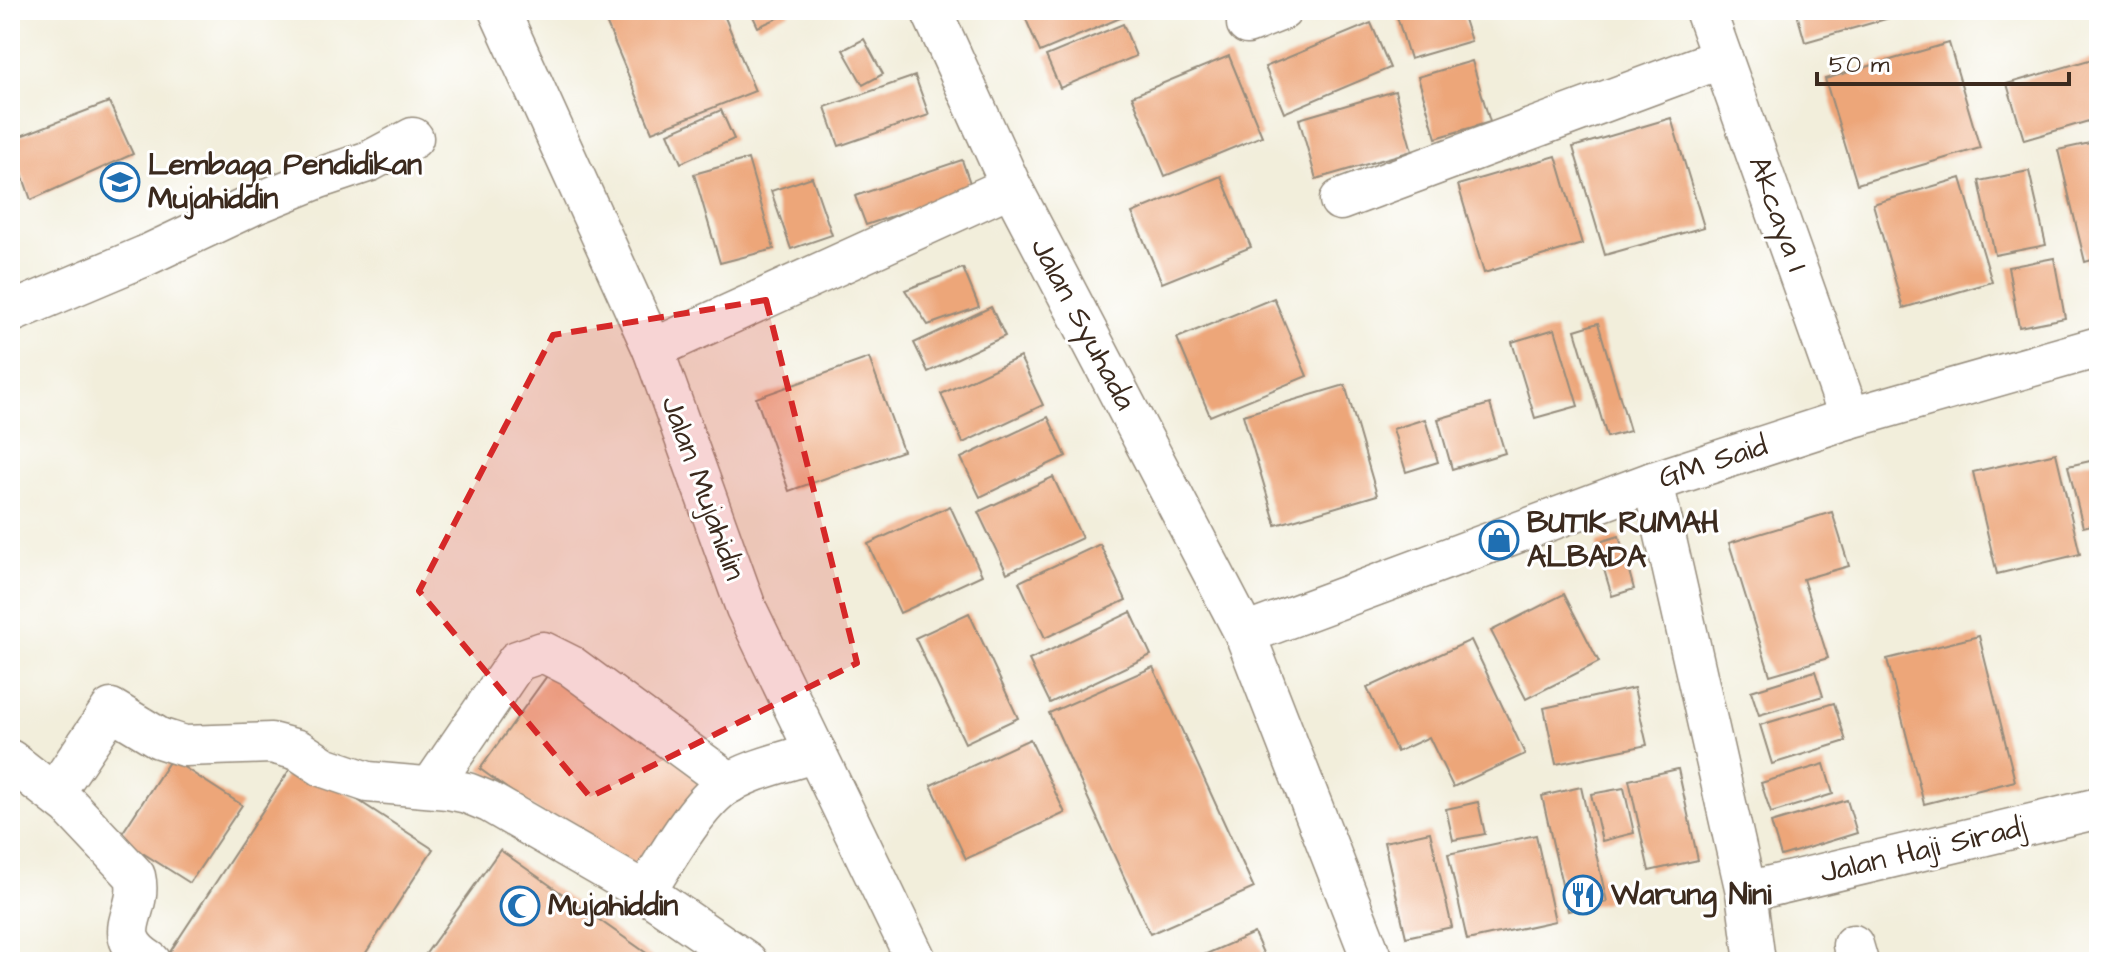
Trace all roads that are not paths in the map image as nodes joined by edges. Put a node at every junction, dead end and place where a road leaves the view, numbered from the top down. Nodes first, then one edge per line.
1 (499, 10) edge
2 (931, 10) edge
3 (1705, 10) edge
4 (1722, 58) junction
5 (413, 138) dead end
6 (1011, 186) junction
7 (1340, 200) dead end
8 (10, 313) edge
9 (2099, 347) edge
10 (653, 349) junction
11 (1850, 418) junction
12 (1653, 482) junction
13 (1245, 634) junction
14 (816, 752) junction
15 (10, 760) edge
16 (730, 783) junction
17 (431, 787) junction
18 (54, 793) junction
19 (2099, 808) edge
20 (645, 892) junction
21 (1746, 892) junction
22 (1751, 961) edge
23 (151, 962) edge
24 (747, 962) edge
25 (917, 962) edge
26 (1373, 962) edge

1 - 10 street, Jalan Mujahidin
2 - 6 street, Jalan Syuhada
3 - 4 street, Akcaya I
4 - 7 street
4 - 11 street, Akcaya I
5 - 8 street
6 - 10 street
6 - 13 street, Jalan Syuhada
9 - 11 street, GM Said
10 - 14 street, Jalan Mujahidin
11 - 12 street, GM Said
12 - 13 street, GM Said
12 - 21 street
13 - 26 street, Jalan Syuhada
14 - 16 street
14 - 25 street, Jalan Mujahidin
15 - 18 street
16 - 17 street
16 - 20 street
17 - 18 street
17 - 20 street
18 - 23 street
19 - 21 street, Jalan Haji Siradj
20 - 24 street
21 - 22 street

